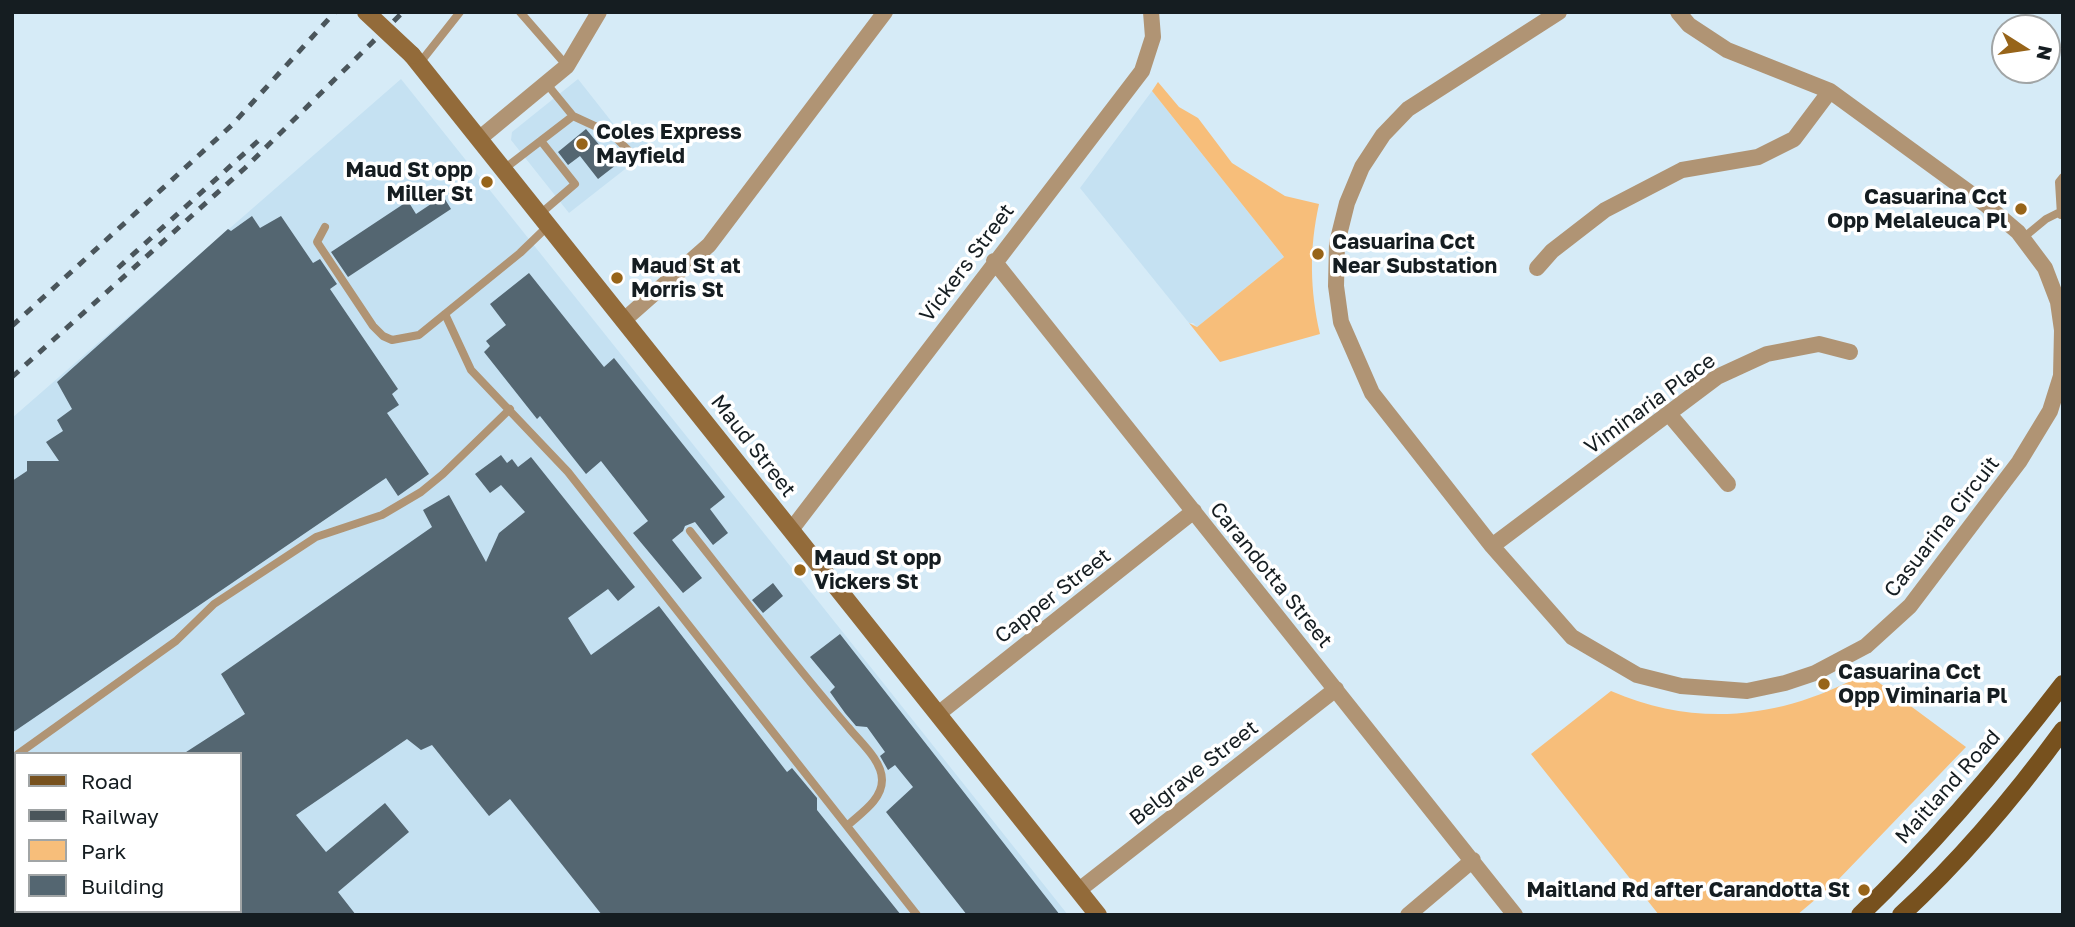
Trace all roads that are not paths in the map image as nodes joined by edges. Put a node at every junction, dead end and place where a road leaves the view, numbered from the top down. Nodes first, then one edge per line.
1 (366, 12) edge
2 (460, 12) edge
3 (520, 12) edge
4 (599, 12) edge
5 (885, 12) edge
6 (1151, 12) edge
7 (1559, 12) edge
8 (1678, 12) edge
9 (415, 59) junction
10 (567, 66) junction
11 (546, 82) junction
12 (1830, 92) junction
13 (573, 116) junction
14 (480, 138) junction
15 (541, 141) junction
16 (629, 151) dead end
17 (504, 169) junction
18 (2063, 177) edge
19 (2061, 215) edge
20 (544, 220) junction
21 (326, 227) dead end
22 (2022, 238) junction
23 (994, 261) junction
24 (1537, 268) dead end
25 (445, 314) junction
26 (624, 320) junction
27 (1850, 352) dead end
28 (510, 409) junction
29 (1669, 414) junction
30 (1728, 484) dead end
31 (1194, 512) junction
32 (790, 530) junction
33 (690, 531) dead end
34 (1492, 546) junction
35 (2063, 684) edge
36 (1335, 689) junction
37 (937, 714) junction
38 (2063, 730) edge
39 (21, 752) edge
40 (848, 825) junction
41 (1473, 860) junction
42 (1079, 890) junction
43 (917, 915) edge
44 (1098, 915) edge
45 (1408, 915) edge
46 (1515, 915) edge
47 (1860, 915) edge
48 (1900, 915) edge

1 - 9 main road, Maud Street, bridge
2 - 9 lane
3 - 10 lane
4 - 10 street
5 - 26 street
6 - 23 street, Vickers Street
7 - 34 street, Casuarina Circuit
8 - 12 street, Casuarina Circuit
9 - 14 main road, Maud Street
10 - 11 street
11 - 13 lane
11 - 14 street
12 - 22 street, Casuarina Circuit
12 - 24 street
13 - 15 lane
13 - 16 lane
14 - 17 main road, Maud Street
15 - 17 lane
15 - 20 lane
17 - 20 main road, Maud Street
18 - 19 lane
19 - 22 lane
20 - 25 lane
20 - 26 main road, Maud Street
21 - 25 lane
22 - 34 street, Casuarina Circuit
23 - 31 street, Carandotta Street
23 - 32 street, Vickers Street
25 - 28 lane
26 - 32 main road, Maud Street
27 - 29 street, Viminaria Place
28 - 39 lane
28 - 40 lane
29 - 30 street
29 - 34 street, Viminaria Place
31 - 36 street, Carandotta Street
31 - 37 street, Capper Street
32 - 37 main road, Maud Street
33 - 40 lane
35 - 47 main road, Maitland Road
36 - 41 street, Carandotta Street
36 - 42 street, Belgrave Street
37 - 42 main road, Maud Street
38 - 48 main road
40 - 43 lane
41 - 45 street
41 - 46 street, Carandotta Street
42 - 44 main road, Maud Street

